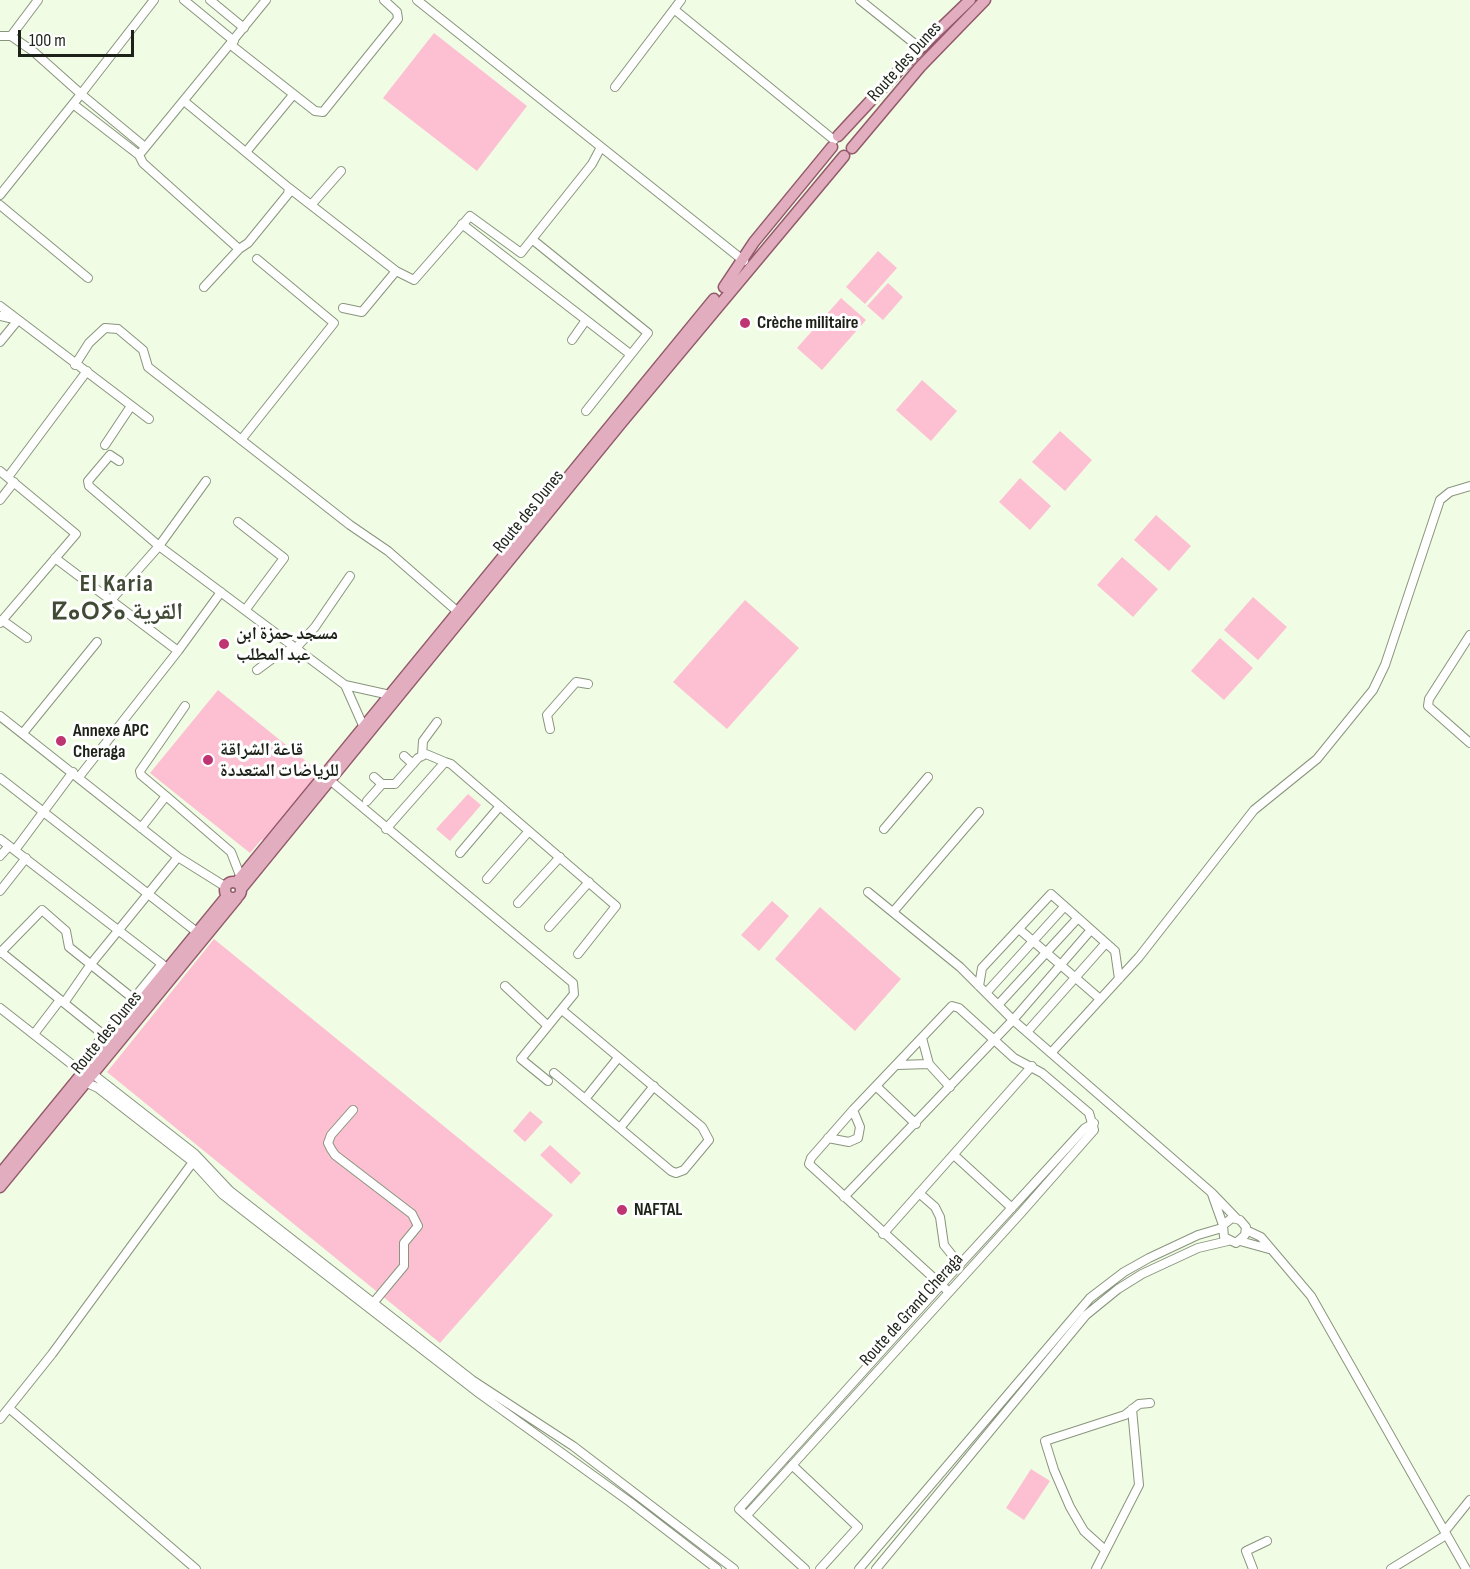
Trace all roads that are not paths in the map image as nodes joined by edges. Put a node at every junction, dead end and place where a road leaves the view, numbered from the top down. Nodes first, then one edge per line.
1 (38, 0) edge
2 (154, 0) edge
3 (184, 0) edge
4 (210, 0) edge
5 (266, 0) edge
6 (384, 0) edge
7 (417, 0) edge
8 (681, 0) edge
9 (860, 0) edge
10 (970, 0) edge
11 (985, 0) edge
12 (675, 10) junction
13 (244, 28) junction
14 (0, 36) edge
15 (11, 36) junction
16 (232, 43) junction
17 (920, 48) junction
18 (615, 87) dead end
19 (81, 94) junction
20 (293, 95) junction
21 (184, 101) junction
22 (73, 104) junction
23 (835, 141) junction
24 (145, 147) junction
25 (601, 147) junction
26 (246, 152) junction
27 (848, 152) junction
28 (139, 154) junction
29 (341, 171) dead end
30 (289, 188) junction
31 (0, 195) edge
32 (0, 205) edge
33 (311, 205) junction
34 (462, 224) junction
35 (533, 240) junction
36 (239, 249) junction
37 (257, 259) dead end
38 (747, 264) junction
39 (396, 271) junction
40 (88, 278) dead end
41 (204, 287) dead end
42 (0, 306) edge
43 (343, 308) dead end
44 (0, 316) edge
45 (18, 320) junction
46 (586, 320) junction
47 (572, 340) dead end
48 (0, 342) edge
49 (630, 354) junction
50 (75, 364) junction
51 (87, 371) junction
52 (131, 406) junction
53 (586, 411) dead end
54 (149, 419) dead end
55 (241, 440) junction
56 (105, 445) dead end
57 (119, 460) dead end
58 (0, 471) edge
59 (11, 480) junction
60 (206, 481) dead end
61 (1470, 486) edge
62 (0, 500) edge
63 (238, 522) dead end
64 (159, 546) junction
65 (55, 558) junction
66 (350, 576) dead end
67 (220, 592) junction
68 (112, 599) junction
69 (246, 609) junction
70 (458, 612) junction
71 (1, 622) edge
72 (1470, 635) edge
73 (27, 638) dead end
74 (97, 642) dead end
75 (297, 647) junction
76 (178, 651) junction
77 (257, 670) dead end
78 (588, 684) dead end
79 (345, 685) junction
80 (390, 695) junction
81 (185, 706) dead end
82 (0, 716) edge
83 (437, 722) dead end
84 (550, 729) dead end
85 (366, 731) junction
86 (23, 733) junction
87 (1470, 743) edge
88 (404, 756) dead end
89 (422, 756) junction
90 (446, 762) junction
91 (412, 764) junction
92 (76, 774) junction
93 (374, 777) dead end
94 (928, 777) dead end
95 (0, 778) edge
96 (331, 781) junction
97 (382, 784) junction
98 (166, 796) junction
99 (368, 801) dead end
100 (500, 806) junction
101 (979, 812) dead end
102 (43, 814) junction
103 (141, 828) junction
104 (386, 829) junction
105 (884, 830) dead end
106 (529, 831) junction
107 (0, 839) edge
108 (12, 848) junction
109 (460, 852) dead end
110 (0, 856) edge
111 (178, 857) junction
112 (560, 857) junction
113 (26, 858) junction
114 (486, 879) dead end
115 (589, 882) junction
116 (235, 889) junction
117 (0, 891) edge
118 (868, 892) dead end
119 (148, 894) junction
120 (518, 903) dead end
121 (1064, 907) junction
122 (893, 912) junction
123 (1077, 919) junction
124 (549, 927) dead end
125 (1019, 929) junction
126 (119, 931) junction
127 (1090, 931) junction
128 (198, 933) junction
129 (1032, 941) junction
130 (1105, 944) junction
131 (0, 952) edge
132 (1046, 953) junction
133 (578, 954) dead end
134 (91, 964) junction
135 (1059, 966) junction
136 (165, 967) junction
137 (1073, 978) junction
138 (1119, 979) junction
139 (505, 986) dead end
140 (979, 986) junction
141 (986, 993) junction
142 (1100, 999) junction
143 (135, 1000) junction
144 (62, 1002) junction
145 (999, 1005) junction
146 (0, 1008) edge
147 (562, 1010) junction
148 (1013, 1020) junction
149 (548, 1026) junction
150 (1027, 1032) junction
151 (34, 1034) junction
152 (105, 1036) junction
153 (922, 1038) junction
154 (993, 1040) junction
155 (1051, 1053) junction
156 (618, 1058) junction
157 (929, 1064) junction
158 (897, 1065) junction
159 (1032, 1066) junction
160 (554, 1073) dead end
161 (85, 1075) junction
162 (548, 1081) dead end
163 (654, 1086) junction
164 (877, 1087) junction
165 (950, 1087) junction
166 (585, 1099) junction
167 (352, 1110) dead end
168 (853, 1110) junction
169 (916, 1124) junction
170 (1094, 1124) junction
171 (620, 1128) junction
172 (828, 1138) junction
173 (954, 1155) junction
174 (193, 1162) junction
175 (0, 1174) edge
176 (0, 1187) edge
177 (919, 1192) junction
178 (1212, 1193) junction
179 (844, 1197) junction
180 (1012, 1208) junction
181 (1236, 1218) junction
182 (1222, 1226) junction
183 (1246, 1230) junction
184 (883, 1234) junction
185 (1228, 1241) junction
186 (1240, 1241) junction
187 (1273, 1251) junction
188 (960, 1265) junction
189 (941, 1285) junction
190 (949, 1292) junction
191 (374, 1302) junction
192 (1150, 1403) dead end
193 (10, 1409) junction
194 (1132, 1409) junction
195 (0, 1419) edge
196 (792, 1465) junction
197 (1470, 1500) edge
198 (747, 1515) junction
199 (1445, 1533) junction
200 (1267, 1541) dead end
201 (1105, 1550) junction
202 (196, 1569) edge
203 (717, 1569) edge
204 (734, 1569) edge
205 (805, 1569) edge
206 (820, 1569) edge
207 (860, 1569) edge
208 (876, 1569) edge
209 (1096, 1569) edge
210 (1253, 1569) edge
211 (1391, 1569) edge
212 (1466, 1569) edge

1 - 15 street
2 - 19 street
3 - 16 street
4 - 13 street
5 - 13 street
6 - 20 street
7 - 25 street
8 - 12 street
9 - 17 street
10 - 17 main road, Route des Dunes
11 - 27 main road, Route des Dunes
12 - 18 street
12 - 23 street
13 - 16 street
14 - 15 street
15 - 19 street
16 - 20 street
16 - 21 street
17 - 23 main road, Route des Dunes
19 - 22 street
19 - 24 street
20 - 26 street
21 - 24 street
21 - 26 street
22 - 28 street
22 - 31 street
23 - 27 main road
23 - 27 main road
23 - 38 main road, Route des Dunes
24 - 28 street
25 - 35 street
25 - 38 street
26 - 30 street
27 - 38 main road, Route des Dunes
28 - 36 street
29 - 33 street
30 - 33 street
30 - 36 street
32 - 40 street
33 - 39 street
34 - 35 street
34 - 39 street
34 - 46 street
35 - 49 street
36 - 41 street
37 - 55 street
38 - 70 main road, Route des Dunes
38 - 85 main road, Route des Dunes
39 - 43 street
42 - 45 street
44 - 45 street
45 - 48 street
45 - 50 street
46 - 47 street
46 - 49 street
49 - 53 street
50 - 51 street
50 - 55 street
51 - 52 street
51 - 59 street
52 - 54 street
52 - 56 street
55 - 70 street
57 - 64 street
58 - 59 street
59 - 62 street
59 - 65 street
60 - 64 street
61 - 138 street
63 - 69 street
64 - 67 street
64 - 68 street
65 - 68 street
65 - 71 street
66 - 75 street
67 - 69 street
67 - 76 street
68 - 76 street
69 - 75 street
70 - 80 main road, Route des Dunes
71 - 73 street
72 - 87 street
74 - 86 street
75 - 77 street
75 - 79 street
76 - 92 street
78 - 84 street
79 - 80 street
79 - 85 street
80 - 85 main road, Route des Dunes
81 - 98 street
82 - 86 street
83 - 89 street
85 - 96 main road, Route des Dunes
85 - 116 main road, Route des Dunes
86 - 92 street
88 - 91 street
89 - 90 street
89 - 91 street
90 - 100 street
90 - 104 street
91 - 97 street
92 - 102 street
92 - 103 street
93 - 97 street
94 - 105 street
95 - 102 street
96 - 104 street
96 - 116 main road, Route des Dunes
97 - 99 street
98 - 103 street
98 - 116 street
100 - 106 street
100 - 109 street
101 - 122 street
102 - 108 street
102 - 119 street
103 - 111 street
104 - 147 street
106 - 112 street
106 - 114 street
107 - 108 street
108 - 110 street
108 - 113 street
111 - 116 street
111 - 119 street
112 - 115 street
112 - 120 street
113 - 117 street
113 - 126 street
115 - 124 street
115 - 133 street
116 - 128 main road, Route des Dunes
116 - 161 main road, Route des Dunes
118 - 122 street
119 - 126 street
119 - 128 street
121 - 123 street
121 - 125 street
121 - 129 street
122 - 140 street
123 - 127 street
123 - 132 street
125 - 129 street
125 - 140 street
126 - 134 street
126 - 136 street
127 - 130 street
127 - 135 street
128 - 136 main road, Route des Dunes
129 - 132 street
129 - 141 street
130 - 137 street
130 - 138 street
131 - 134 street
131 - 144 street
132 - 135 street
132 - 145 street
134 - 143 street
134 - 144 street
135 - 137 street
135 - 148 street
136 - 143 street
136 - 161 main road, Route des Dunes
137 - 142 street
137 - 150 street
138 - 142 street
139 - 149 street
140 - 141 street
141 - 145 street
142 - 155 street
143 - 152 street
144 - 151 street
144 - 152 street
145 - 148 street
146 - 151 street
147 - 149 street
147 - 156 street
148 - 150 street
148 - 154 street
149 - 162 street
150 - 155 street
151 - 161 street
152 - 161 street
153 - 154 street
153 - 157 street
153 - 158 street
154 - 159 street
154 - 165 street
155 - 178 street
156 - 163 street
156 - 166 street
157 - 158 street
157 - 165 street
158 - 164 street
159 - 170 street
159 - 173 street
160 - 166 street
161 - 174 street
161 - 175 main road, Route des Dunes
161 - 176 main road, Route des Dunes
161 - 191 street
163 - 171 street
163 - 171 street
164 - 168 street
164 - 169 street
165 - 169 street
166 - 171 street
167 - 191 street
168 - 172 street
168 - 172 street
169 - 179 street
170 - 180 street
170 - 190 street, Route de Grand Cheraga
172 - 179 street
173 - 177 street
173 - 180 street
174 - 193 street
174 - 203 street
177 - 184 street
177 - 188 street
178 - 181 street
178 - 182 street
179 - 184 street
180 - 188 street
181 - 182 street
181 - 183 street
182 - 185 street
182 - 207 street
183 - 186 street
183 - 187 street
184 - 189 street
185 - 186 street
185 - 208 street
186 - 187 street
187 - 199 street
188 - 189 street
189 - 190 street
189 - 198 street
190 - 196 street, Route de Grand Cheraga
191 - 204 street
192 - 194 street
193 - 195 street
193 - 202 street
194 - 201 street
194 - 201 street
196 - 198 street, Route de Grand Cheraga
196 - 206 street
197 - 199 street
198 - 205 street
199 - 211 street
199 - 212 street
200 - 210 street
201 - 209 street

